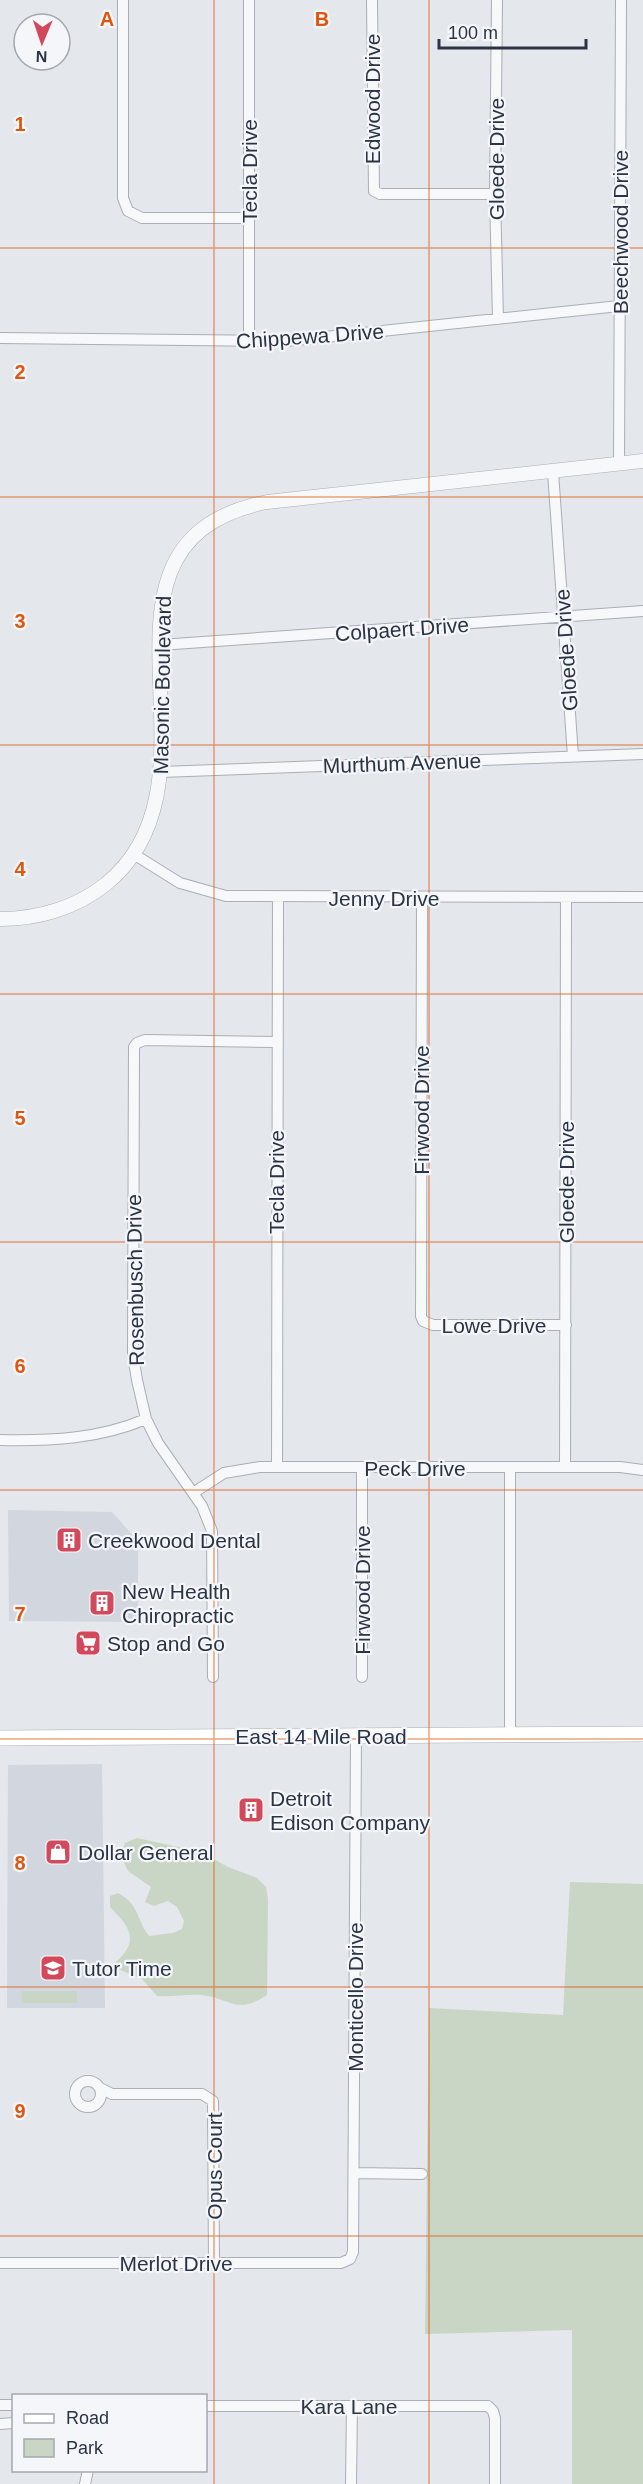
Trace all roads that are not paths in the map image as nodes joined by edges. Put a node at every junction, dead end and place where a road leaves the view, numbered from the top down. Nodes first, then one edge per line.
1 (123, 0) edge
2 (249, 0) edge
3 (372, 0) edge
4 (497, 0) edge
5 (621, 0) edge
6 (495, 194) junction
7 (248, 218) junction
8 (620, 306) junction
9 (498, 319) junction
10 (0, 338) edge
11 (249, 342) junction
12 (643, 461) edge
13 (619, 464) junction
14 (553, 472) junction
15 (643, 611) edge
16 (565, 617) junction
17 (160, 645) junction
18 (643, 754) edge
19 (573, 756) junction
20 (161, 772) junction
21 (135, 855) junction
22 (278, 897) junction
23 (643, 897) edge
24 (422, 898) junction
25 (566, 898) junction
26 (0, 919) edge
27 (276, 1042) junction
28 (423, 1321) joint
29 (566, 1325) junction
30 (146, 1419) junction
31 (0, 1440) edge
32 (277, 1467) junction
33 (565, 1467) junction
34 (362, 1468) junction
35 (510, 1468) junction
36 (643, 1470) edge
37 (193, 1493) junction
38 (213, 1677) dead end
39 (362, 1677) dead end
40 (643, 1734) edge
41 (510, 1735) junction
42 (356, 1736) junction
43 (0, 1738) edge
44 (100, 2088) junction
45 (112, 2094) junction
46 (100, 2101) junction
47 (354, 2174) junction
48 (422, 2174) dead end
49 (350, 2259) joint
50 (0, 2263) edge
51 (214, 2263) junction
52 (207, 2406) edge
53 (352, 2406) junction
54 (351, 2484) edge
55 (495, 2484) edge

1 - 7 street
2 - 7 street, Tecla Drive
3 - 6 street, Edwood Drive
4 - 6 street, Gloede Drive
5 - 8 street, Beechwood Drive
6 - 9 street, Gloede Drive
7 - 11 street, Tecla Drive
8 - 9 street, Chippewa Drive
8 - 13 street, Beechwood Drive
9 - 11 street, Chippewa Drive
10 - 11 street, Chippewa Drive
12 - 13 street, Masonic Boulevard
13 - 14 street, Masonic Boulevard
14 - 16 street, Gloede Drive
14 - 17 street, Masonic Boulevard
15 - 16 street, Colpaert Drive
16 - 17 street, Colpaert Drive
16 - 19 street, Gloede Drive
17 - 20 street, Masonic Boulevard
18 - 19 street, Murthum Avenue
19 - 20 street, Murthum Avenue
20 - 21 street, Masonic Boulevard
21 - 22 street, Jenny Drive
21 - 26 street, Masonic Boulevard
22 - 24 street, Jenny Drive
22 - 27 street, Tecla Drive
23 - 25 street, Jenny Drive
24 - 25 street, Jenny Drive
24 - 28 street, Firwood Drive
25 - 29 street, Gloede Drive
27 - 30 street, Rosenbusch Drive
27 - 32 street, Tecla Drive
28 - 29 street, Lowe Drive
29 - 33 street, Gloede Drive
30 - 31 street
30 - 37 street, Rosenbusch Drive
32 - 34 street, Peck Drive
32 - 37 street, Peck Drive
33 - 35 street, Peck Drive
33 - 36 street, Peck Drive
34 - 35 street, Peck Drive
34 - 39 street, Firwood Drive
35 - 41 street
37 - 38 street, Rosenbusch Drive
40 - 41 main road, East 14 Mile Road
41 - 42 main road, East 14 Mile Road
42 - 43 main road, East 14 Mile Road
42 - 47 street, Monticello Drive
44 - 45 street, Opus Court
44 - 46 street
44 - 46 street
45 - 46 street
45 - 51 street, Opus Court
47 - 48 street
47 - 49 street, Monticello Drive
49 - 51 street, Merlot Drive
50 - 51 street, Merlot Drive
52 - 53 street, Kara Lane
53 - 54 street
53 - 55 street, Kara Lane

